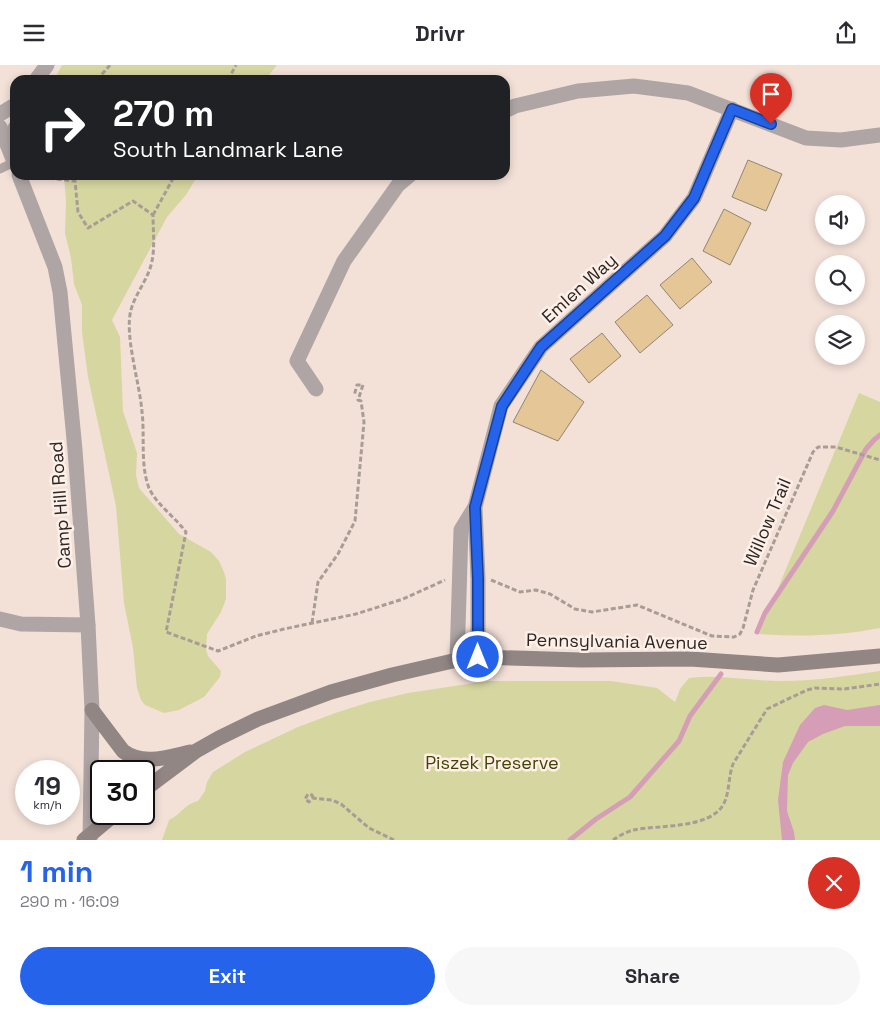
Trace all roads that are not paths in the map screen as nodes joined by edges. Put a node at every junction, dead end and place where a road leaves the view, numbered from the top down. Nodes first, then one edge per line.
1 (510, 109) edge
2 (732, 109) junction
3 (0, 127) edge
4 (880, 135) edge
5 (10, 151) edge
6 (21, 180) edge
7 (404, 180) edge
8 (316, 389) dead end
9 (475, 507) junction
10 (0, 619) edge
11 (88, 625) junction
12 (880, 656) edge
13 (478, 657) junction
14 (458, 660) junction
15 (92, 710) junction
16 (196, 751) junction
17 (155, 782) edge
18 (103, 825) edge
19 (88, 838) edge

1 - 2 street
2 - 4 street
2 - 9 street, Emlen Way
3 - 5 street
6 - 11 street, Camp Hill Road
7 - 8 street
9 - 13 street, Emlen Way
9 - 14 street, Emlen Way
10 - 11 street
11 - 15 street, Camp Hill Road
12 - 13 main road, Pennsylvania Avenue
13 - 14 main road, Pennsylvania Avenue
14 - 16 main road, Pennsylvania Avenue
15 - 16 main road
15 - 19 street, Camp Hill Road
16 - 17 main road, Pennsylvania Avenue
18 - 19 main road

